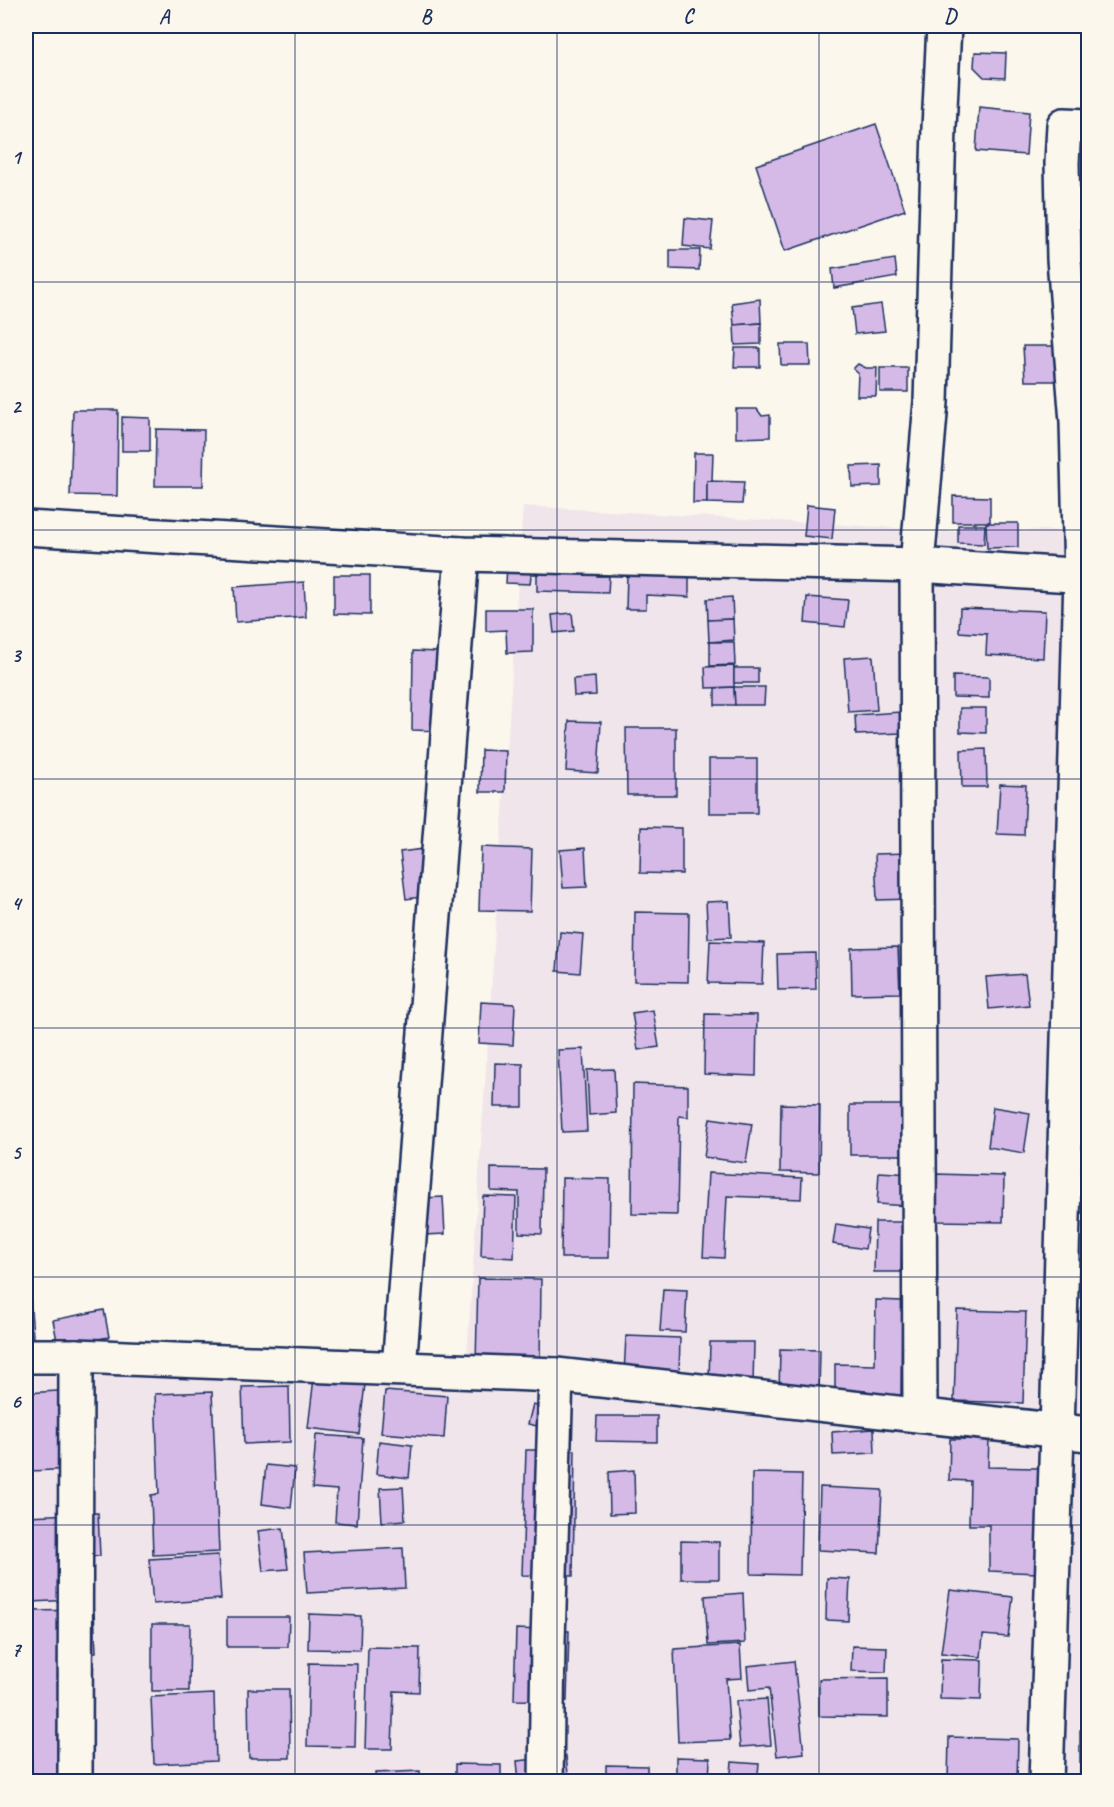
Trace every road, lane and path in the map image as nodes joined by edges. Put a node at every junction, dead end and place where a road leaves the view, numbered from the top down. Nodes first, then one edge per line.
1 (944, 26) edge
2 (1089, 126) edge
3 (26, 528) edge
4 (462, 554) junction
5 (917, 565) junction
6 (1085, 576) edge
7 (26, 1356) edge
8 (76, 1356) junction
9 (399, 1368) junction
10 (556, 1375) junction
11 (920, 1414) junction
12 (1073, 1433) edge
13 (75, 1782) edge
14 (546, 1782) edge
15 (1046, 1782) edge

1 - 5 street
2 - 6 street
3 - 4 street
4 - 5 street
4 - 9 street
5 - 6 street
5 - 11 street
6 - 12 street
7 - 8 street
8 - 9 street
8 - 13 street
9 - 10 street
10 - 11 street
10 - 14 street
11 - 12 street
12 - 15 street

